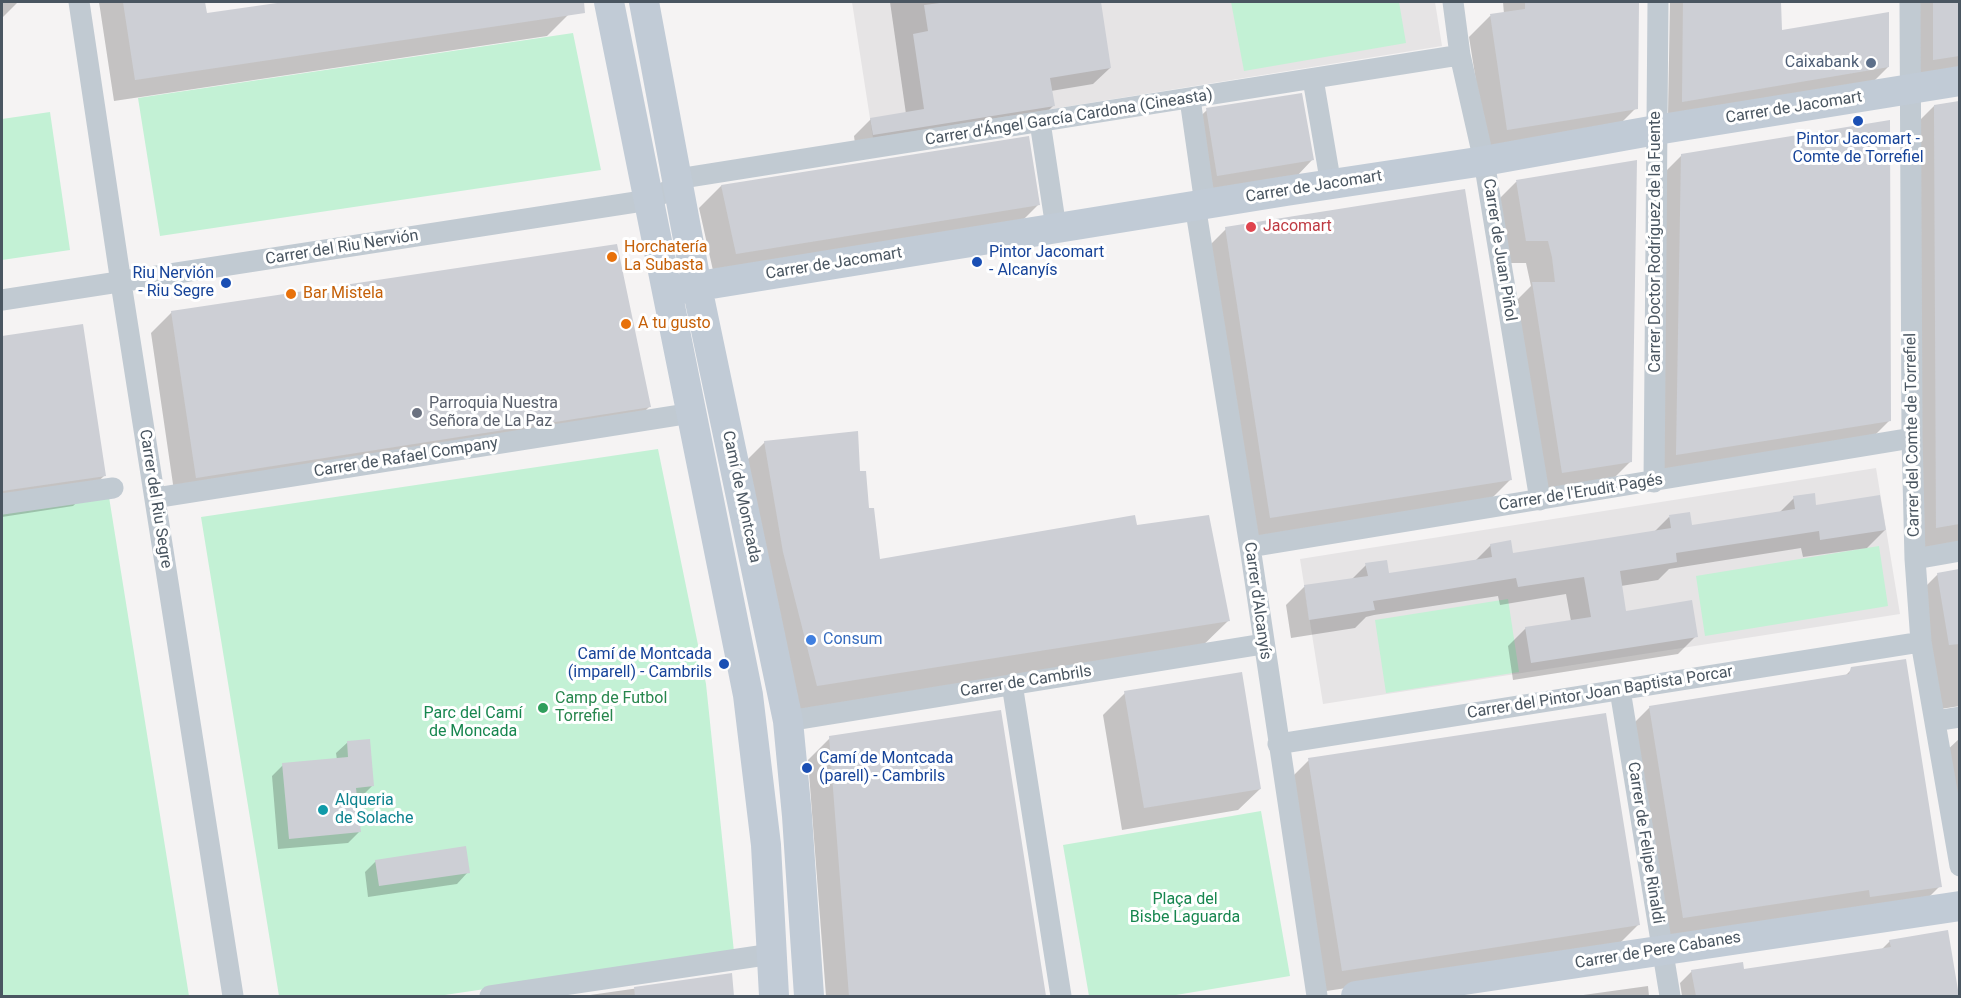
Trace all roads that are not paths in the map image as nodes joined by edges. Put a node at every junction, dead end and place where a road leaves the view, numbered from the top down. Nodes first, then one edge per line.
1 (79, 2) edge
2 (609, 2) edge
3 (644, 2) edge
4 (1453, 2) edge
5 (1658, 2) edge
6 (1910, 2) edge
7 (1460, 55) junction
8 (1312, 79) junction
9 (1959, 81) edge
10 (1910, 89) junction
11 (1190, 99) junction
12 (1040, 122) junction
13 (1656, 130) junction
14 (1484, 161) junction
15 (678, 182) junction
16 (1331, 185) junction
17 (649, 200) junction
18 (1200, 205) junction
19 (1056, 228) junction
20 (121, 283) junction
21 (697, 286) junction
22 (668, 291) junction
23 (2, 300) edge
24 (692, 413) junction
25 (1912, 438) junction
26 (1654, 482) junction
27 (113, 488) dead end
28 (155, 498) junction
29 (1540, 500) junction
30 (2, 504) edge
31 (1250, 548) junction
32 (1959, 551) edge
33 (1915, 559) junction
34 (1921, 642) junction
35 (1263, 644) junction
36 (1012, 684) junction
37 (1620, 690) junction
38 (1959, 717) edge
39 (789, 721) junction
40 (1935, 721) junction
41 (1278, 744) junction
42 (1959, 866) edge
43 (1959, 906) edge
44 (1662, 951) junction
45 (772, 954) junction
46 (233, 996) edge
47 (490, 996) edge
48 (774, 996) edge
49 (809, 996) edge
50 (1061, 996) edge
51 (1317, 996) edge
52 (1356, 996) edge
53 (1670, 996) edge

1 - 20 street, Carrer del Riu Segre
2 - 17 street, Camí de Montcada
3 - 15 street, Camí de Montcada
4 - 7 street, Carrer de Juan Piñol
5 - 13 street, Carrer Doctor Rodríguez de la Fuente
6 - 10 street, Carrer del Comte de Torrefiel
7 - 8 street, Carrer d'Ángel García Cardona (Cineasta)
7 - 14 street, Carrer de Juan Piñol
8 - 11 street, Carrer d'Ángel García Cardona (Cineasta)
8 - 16 street
9 - 10 street, Carrer de Jacomart
10 - 13 street, Carrer de Jacomart
10 - 25 street, Carrer del Comte de Torrefiel
11 - 12 street, Carrer d'Ángel García Cardona (Cineasta)
11 - 18 street, Carrer d'Alcanyís
12 - 15 street, Carrer d'Ángel García Cardona (Cineasta)
12 - 19 street
13 - 14 street, Carrer de Jacomart
13 - 26 street, Carrer Doctor Rodríguez de la Fuente
14 - 16 street, Carrer de Jacomart
14 - 29 street, Carrer de Juan Piñol
15 - 17 street, Carrer del Riu Nervión
15 - 21 street, Camí de Montcada
16 - 18 street, Carrer de Jacomart
17 - 20 street, Carrer del Riu Nervión
17 - 22 street, Camí de Montcada
18 - 19 street, Carrer de Jacomart
18 - 31 street, Carrer d'Alcanyís
19 - 21 street, Carrer de Jacomart
20 - 23 street, Carrer del Riu Nervión
20 - 28 street, Carrer del Riu Segre
21 - 22 street, Carrer de Jacomart
21 - 39 street, Camí de Montcada
22 - 24 street, Camí de Montcada
24 - 28 street, Carrer de Rafael Company
24 - 45 street, Camí de Montcada
25 - 26 street, Carrer de l'Erudit Pagés
25 - 33 street, Carrer del Comte de Torrefiel
26 - 29 street, Carrer de l'Erudit Pagés
27 - 30 street
28 - 46 street, Carrer del Riu Segre
29 - 31 street, Carrer de l'Erudit Pagés
31 - 35 street, Carrer d'Alcanyís
32 - 33 street
33 - 34 street, Carrer del Comte de Torrefiel
34 - 37 street, Carrer del Pintor Joan Baptista Porcar
34 - 40 street, Carrer del Comte de Torrefiel
35 - 36 street, Carrer de Cambrils
35 - 41 street, Carrer d'Alcanyís
36 - 39 street, Carrer de Cambrils
36 - 50 street
37 - 41 street, Carrer del Pintor Joan Baptista Porcar
37 - 44 street, Carrer de Felipe Rinaldi
38 - 40 street
39 - 49 street, Camí de Montcada
40 - 42 street, Carrer del Comte de Torrefiel
41 - 51 street, Carrer d'Alcanyís
43 - 44 street, Carrer de Pere Cabanes
44 - 52 street, Carrer de Pere Cabanes
44 - 53 street, Carrer de Felipe Rinaldi
45 - 47 street
45 - 48 street, Camí de Montcada

